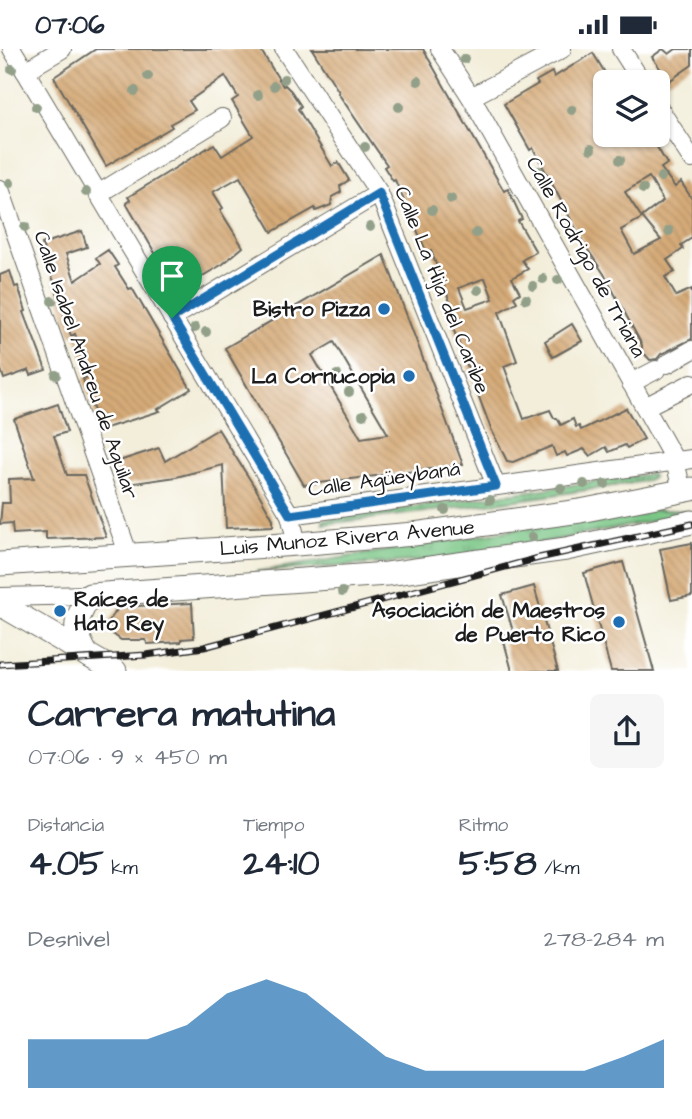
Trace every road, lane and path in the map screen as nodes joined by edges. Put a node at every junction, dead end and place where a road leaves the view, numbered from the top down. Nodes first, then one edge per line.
1 (12, 49) edge
2 (62, 49) edge
3 (284, 49) edge
4 (440, 49) edge
5 (562, 49) edge
6 (621, 49) edge
7 (634, 70) edge
8 (25, 71) junction
9 (471, 97) junction
10 (222, 118) dead end
11 (670, 125) edge
12 (692, 159) edge
13 (0, 189) edge
14 (379, 193) junction
15 (98, 194) junction
16 (172, 318) junction
17 (692, 351) edge
18 (631, 383) junction
19 (692, 383) edge
20 (645, 407) junction
21 (684, 460) edge
22 (496, 486) junction
23 (689, 496) edge
24 (290, 515) junction
25 (692, 522) edge
26 (297, 544) junction
27 (129, 556) junction
28 (0, 564) edge
29 (90, 595) junction
30 (0, 597) edge
31 (0, 604) edge
32 (87, 655) junction
33 (115, 671) edge

1 - 8 street
2 - 8 street
3 - 14 street, Calle La Hija del Caribe
4 - 9 street, Calle Rodrigo de Triana
5 - 9 street
6 - 7 street
8 - 15 street
9 - 18 street, Calle Rodrigo de Triana
10 - 15 street
11 - 12 street
13 - 27 street, Calle Isabel Andreu de Aguilar
14 - 16 street
14 - 22 street, Calle La Hija del Caribe
15 - 16 street
16 - 24 street
17 - 18 street
18 - 20 street, Calle Rodrigo de Triana
19 - 20 street
20 - 21 street, Calle Rodrigo de Triana
21 - 22 street, Calle Agüeybaná
21 - 23 street, Calle Rodrigo de Triana
22 - 24 street, Calle Agüeybaná
23 - 26 main road, Luis Munoz Rivera Avenue
24 - 26 street
25 - 29 main road, Luis Munoz Rivera Avenue
26 - 27 main road, Luis Munoz Rivera Avenue
27 - 28 main road, Luis Munoz Rivera Avenue
29 - 30 street
29 - 32 main road
31 - 32 main road
32 - 33 main road

